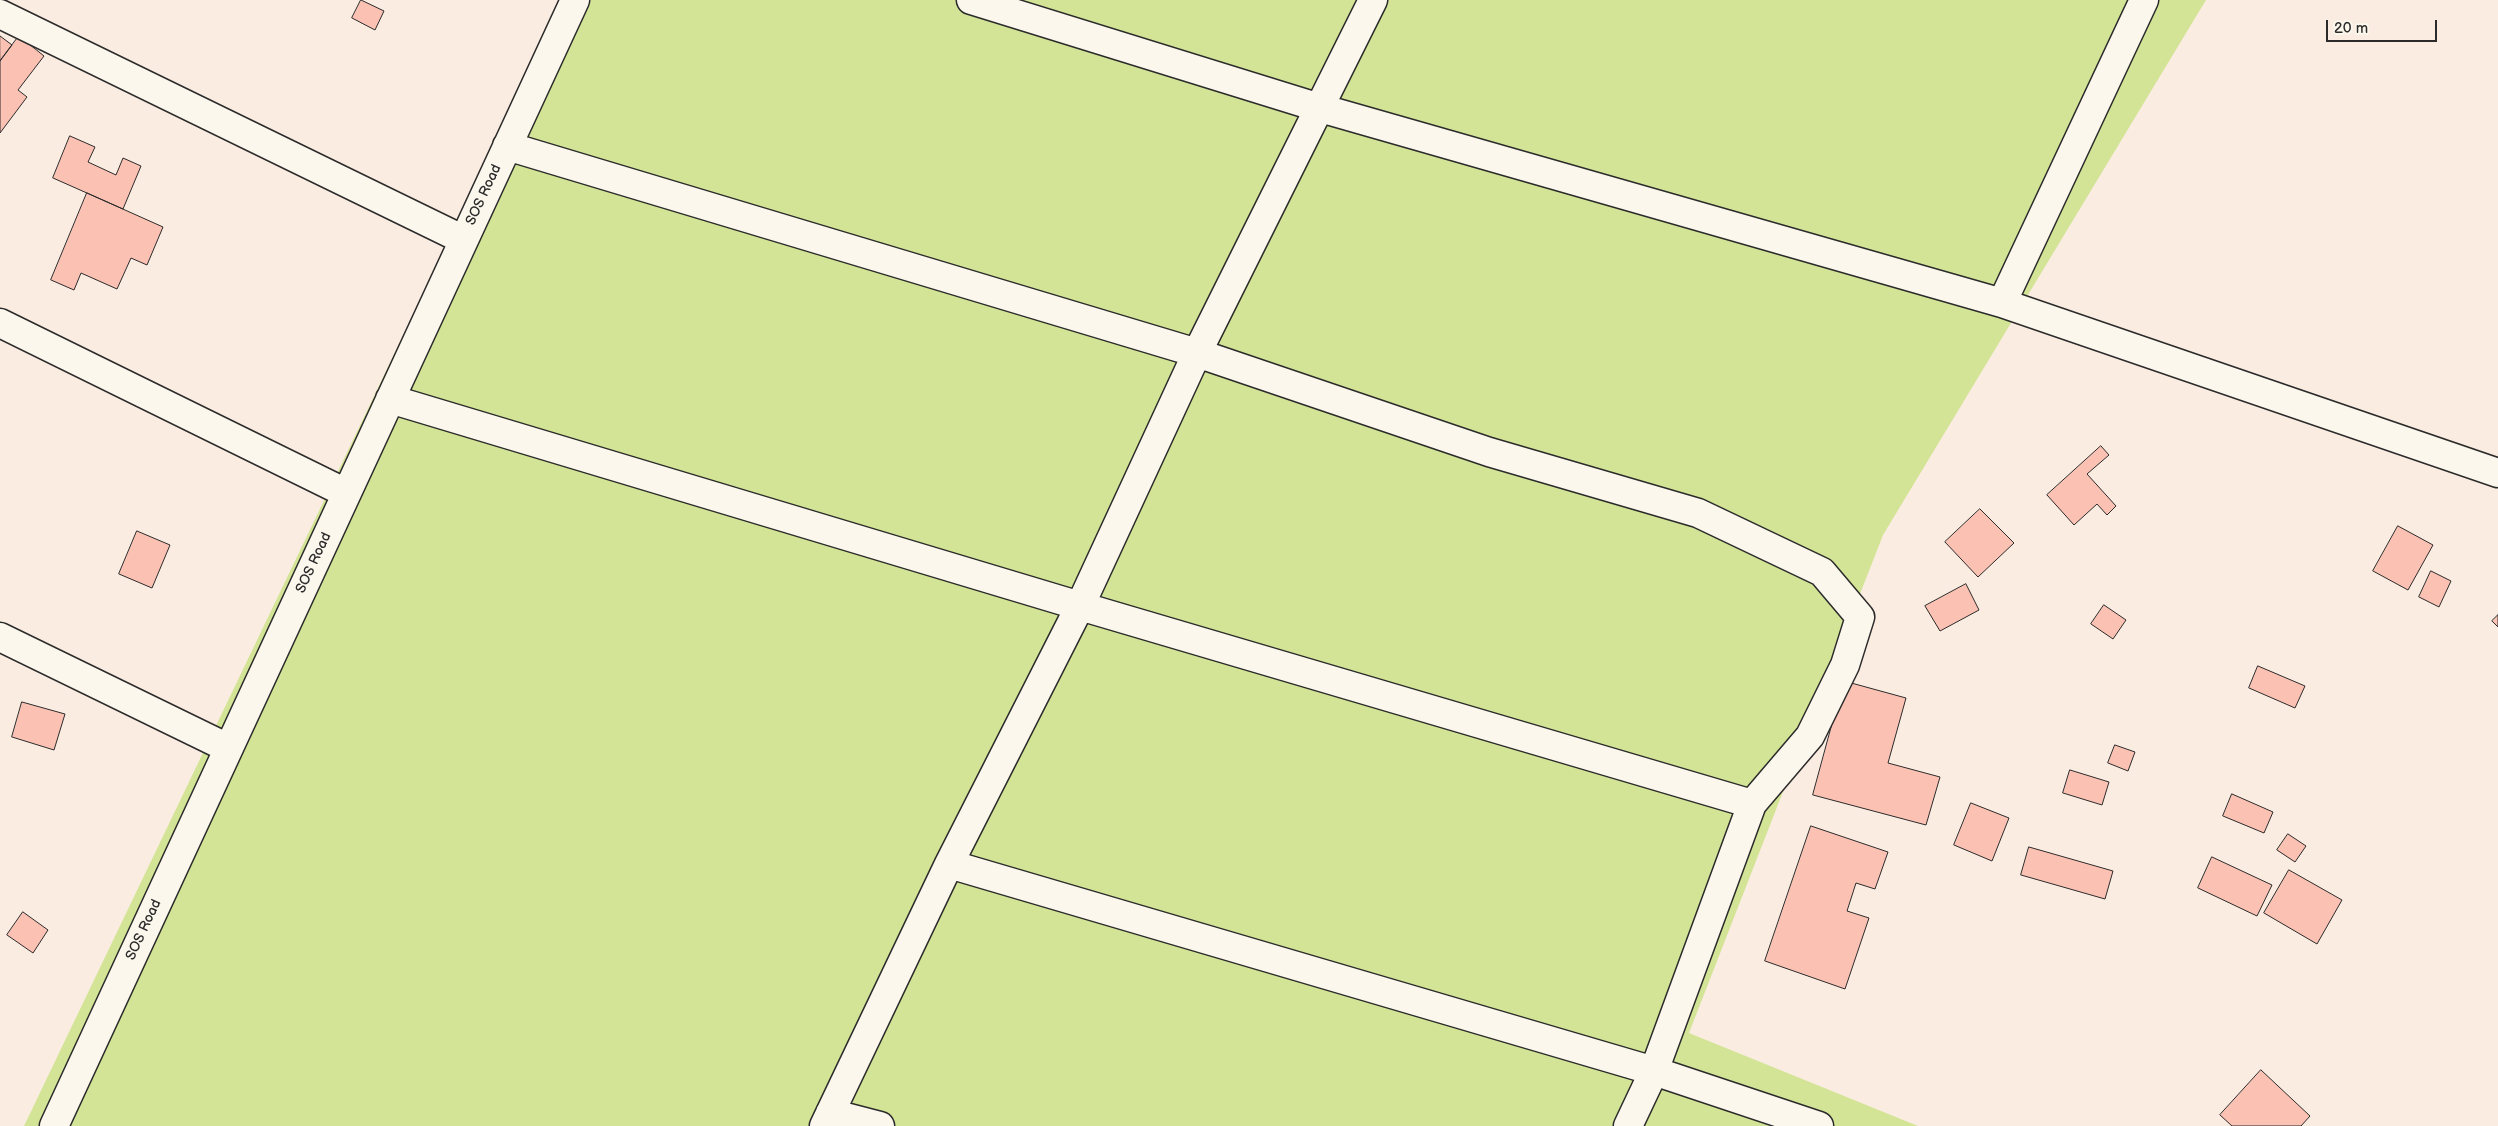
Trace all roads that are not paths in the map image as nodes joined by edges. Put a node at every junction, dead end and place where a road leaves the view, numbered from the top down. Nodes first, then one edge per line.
1 (575, 0) edge
2 (971, 0) edge
3 (1374, 0) edge
4 (2144, 0) edge
5 (0, 14) edge
6 (1320, 108) junction
7 (507, 146) junction
8 (464, 240) junction
9 (2002, 303) junction
10 (0, 323) edge
11 (1197, 353) junction
12 (390, 399) junction
13 (2498, 473) edge
14 (346, 494) junction
15 (1080, 606) junction
16 (0, 637) edge
17 (228, 748) junction
18 (1752, 804) junction
19 (949, 864) junction
20 (1654, 1071) junction
21 (827, 1119) edge
22 (54, 1126) edge
23 (880, 1126) edge
24 (1628, 1126) edge
25 (1819, 1126) edge

1 - 7 street, SOS Road
2 - 6 street
3 - 6 street
4 - 9 street
5 - 8 street
6 - 9 street
6 - 11 street
7 - 8 street, SOS Road
7 - 11 street
8 - 12 street, SOS Road
9 - 13 street
10 - 14 street
11 - 15 street
11 - 18 street
12 - 14 street, SOS Road
12 - 15 street
14 - 17 street, SOS Road
15 - 18 street
15 - 19 street
16 - 17 street
17 - 22 street, SOS Road
18 - 20 street
19 - 20 street
19 - 21 street
20 - 24 street
20 - 25 street
21 - 23 street

